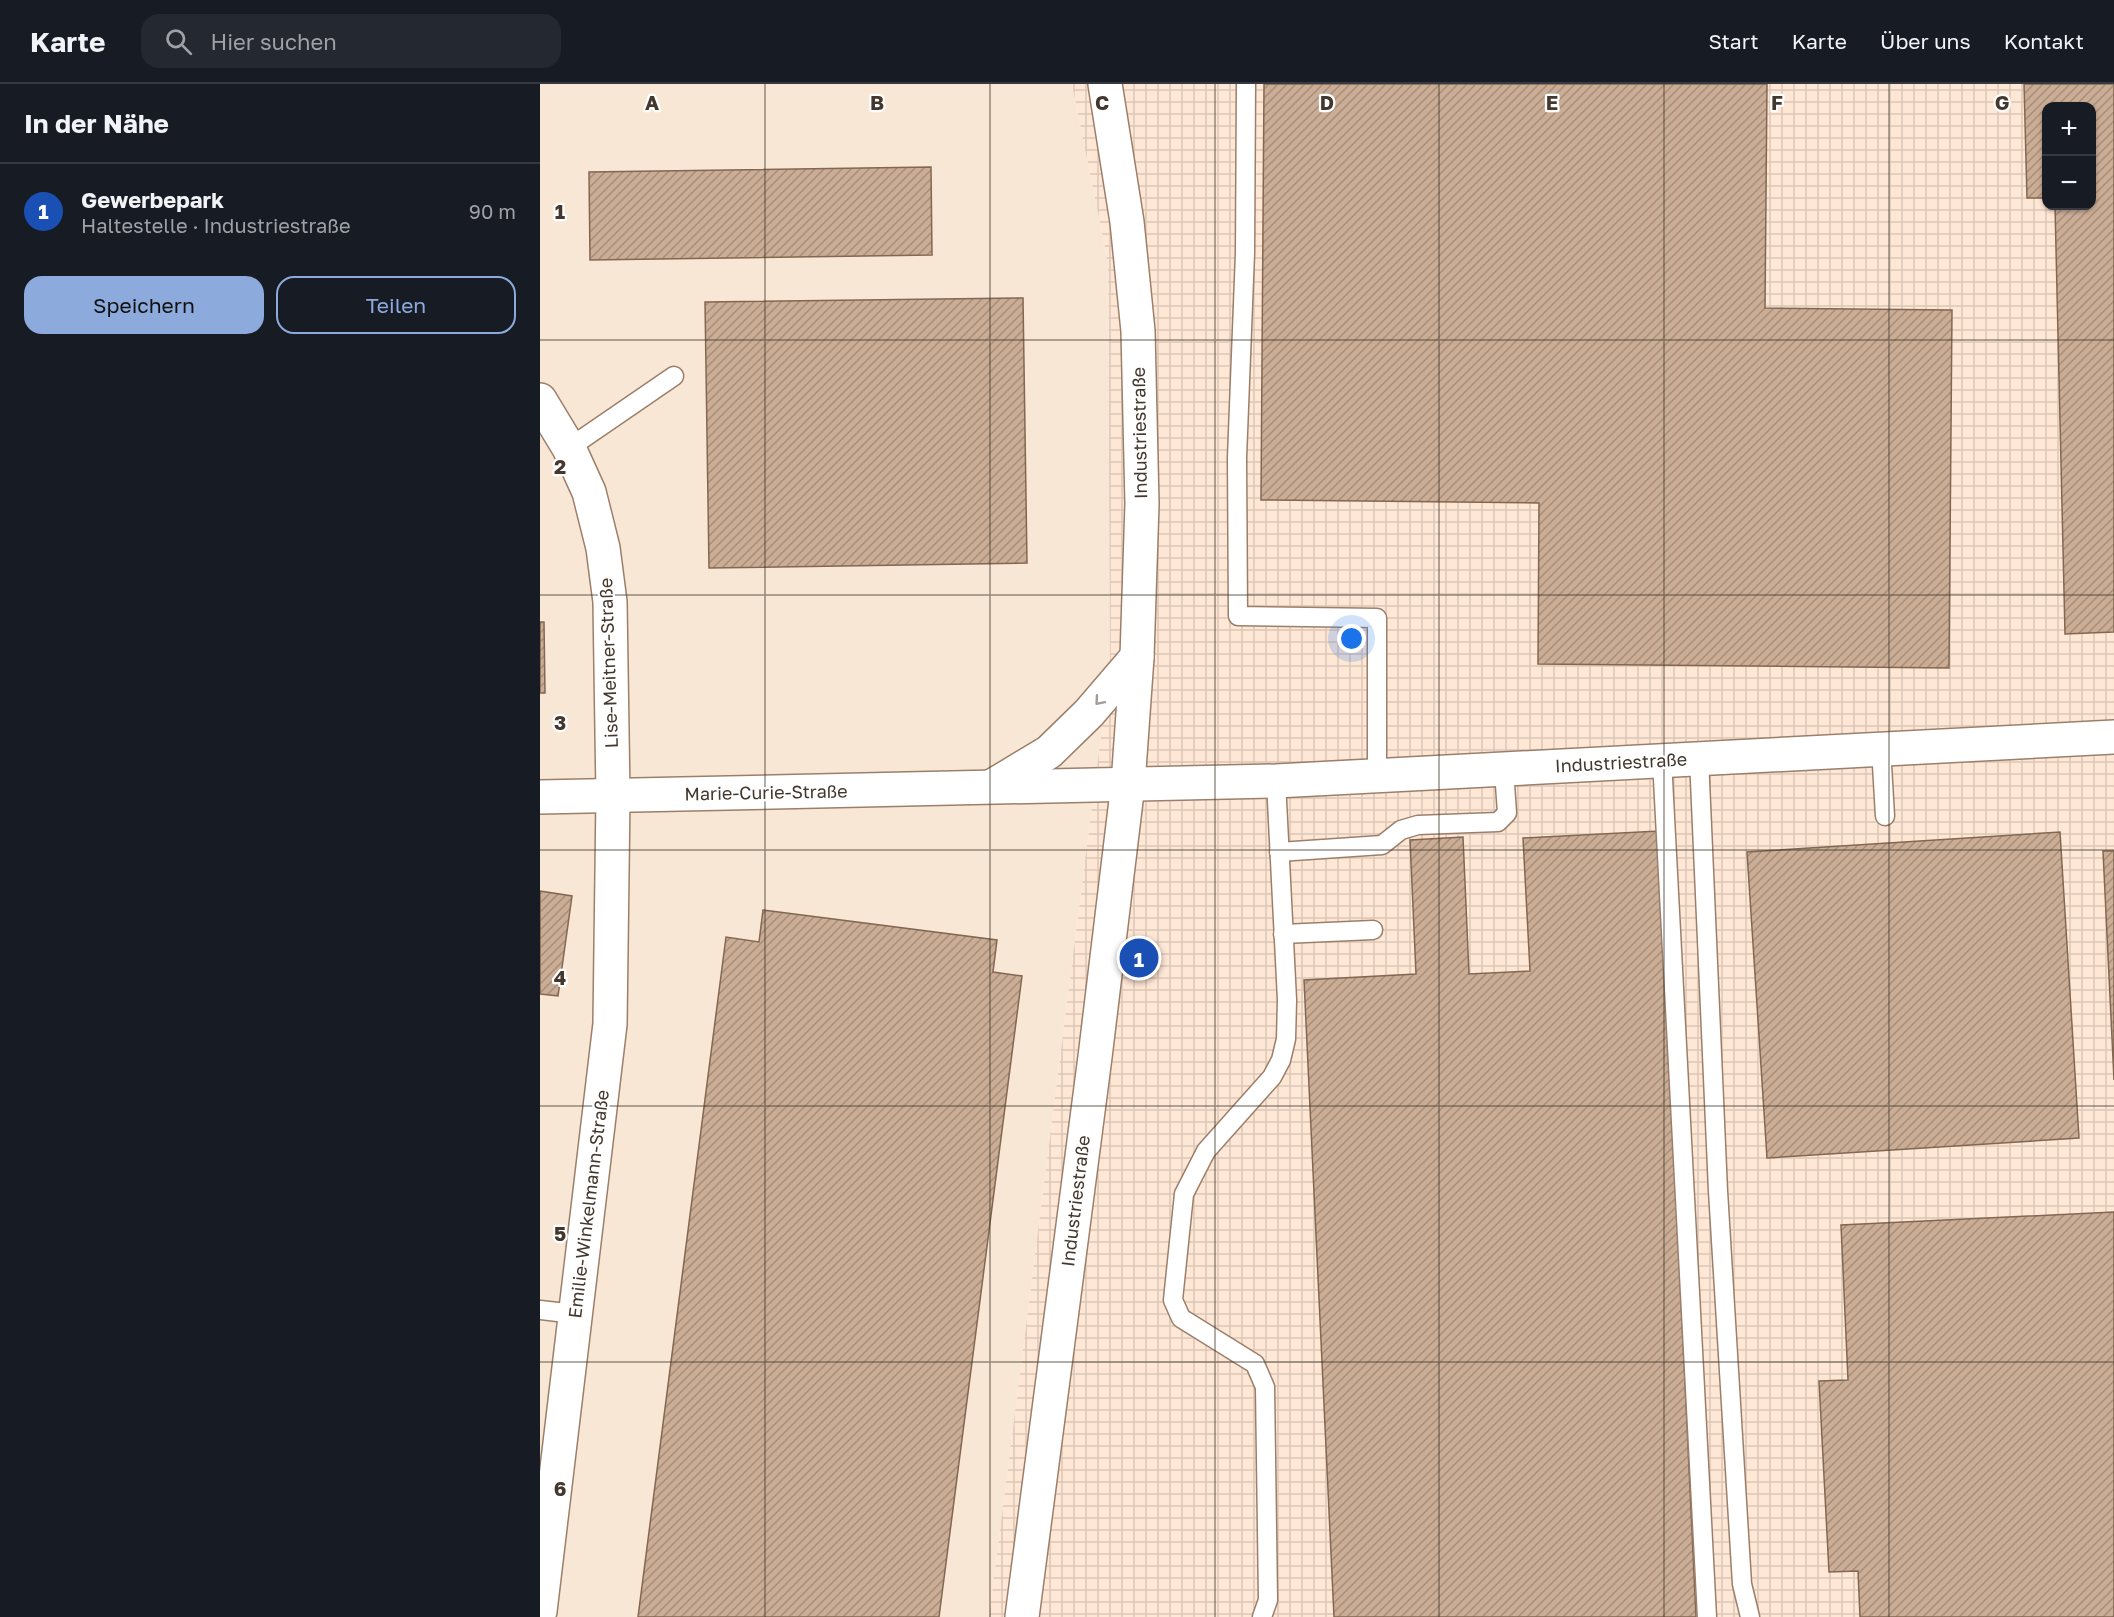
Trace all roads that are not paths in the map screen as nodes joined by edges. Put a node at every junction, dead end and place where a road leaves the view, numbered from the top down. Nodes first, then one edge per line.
1 (1105, 84) edge
2 (1246, 84) edge
3 (674, 376) dead end
4 (540, 400) edge
5 (569, 447) junction
6 (1137, 657) junction
7 (2114, 737) edge
8 (1881, 748) junction
9 (1699, 758) junction
10 (1662, 760) junction
11 (1504, 770) junction
12 (1377, 777) junction
13 (1276, 781) junction
14 (1128, 784) junction
15 (992, 786) junction
16 (613, 796) junction
17 (540, 797) edge
18 (1885, 816) dead end
19 (1280, 852) junction
20 (1372, 930) dead end
21 (1283, 934) junction
22 (540, 1310) edge
23 (576, 1314) junction
24 (540, 1611) edge
25 (1022, 1617) edge
26 (1262, 1617) edge
27 (1707, 1617) edge
28 (1750, 1617) edge

1 - 6 street, Industriestraße
2 - 12 lane
3 - 5 lane
4 - 5 street, Lise-Meitner-Straße
5 - 16 street, Lise-Meitner-Straße
6 - 14 street, Industriestraße
6 -> 15 street, Marie-Curie-Straße
7 - 8 street, Industriestraße
8 - 9 street, Industriestraße
8 - 18 lane
9 - 10 street, Industriestraße
9 - 28 lane
10 - 11 street, Industriestraße
10 - 27 lane
11 - 12 street, Industriestraße
11 - 19 lane
12 - 13 street, Industriestraße
13 - 14 street, Industriestraße
13 - 19 lane
14 - 15 street, Marie-Curie-Straße
14 - 25 street, Industriestraße
15 - 16 street, Marie-Curie-Straße
16 - 17 street, Marie-Curie-Straße
16 - 23 street, Emilie-Winkelmann-Straße
19 - 21 lane
20 - 21 lane
21 - 26 lane
22 - 23 lane
23 - 24 street, Emilie-Winkelmann-Straße

